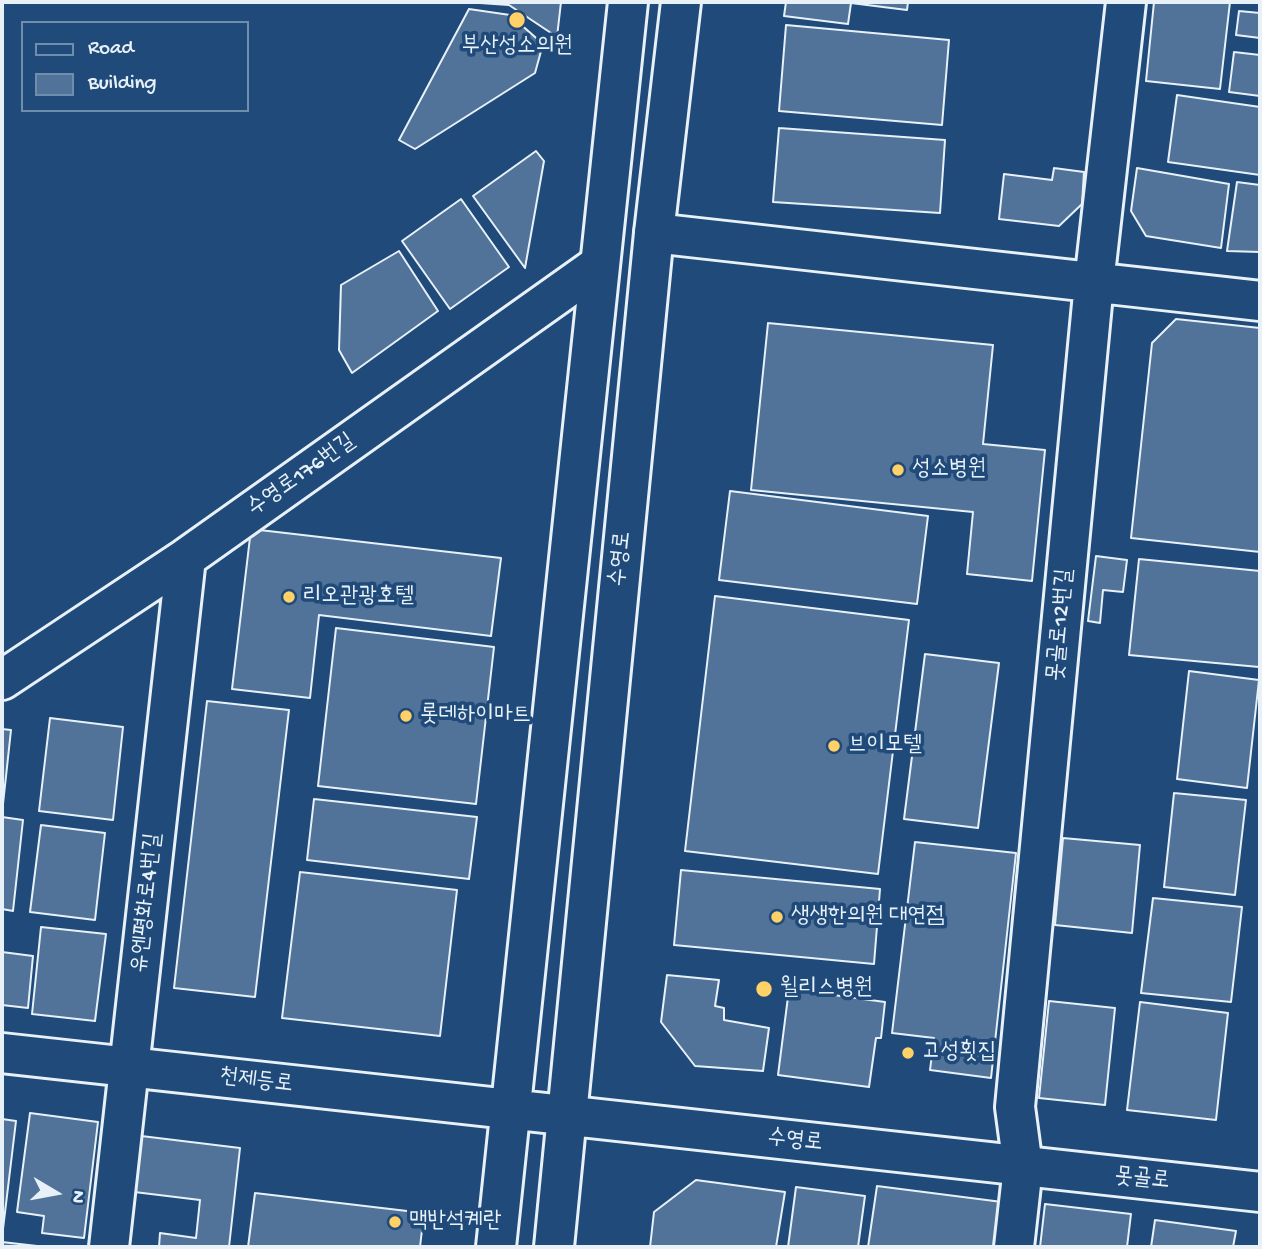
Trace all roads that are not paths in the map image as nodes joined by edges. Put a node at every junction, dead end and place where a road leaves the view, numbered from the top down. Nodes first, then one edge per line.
1 (628, 2) edge
2 (681, 2) edge
3 (1126, 2) edge
4 (654, 233) junction
5 (599, 265) junction
6 (1094, 283) junction
7 (1260, 301) edge
8 (186, 558) junction
9 (2, 680) edge
10 (2, 1053) edge
11 (130, 1068) junction
12 (511, 1111) junction
13 (567, 1118) junction
14 (1024, 1167) junction
15 (1260, 1192) edge
16 (109, 1247) edge
17 (496, 1247) edge
18 (554, 1247) edge
19 (1014, 1247) edge

1 - 5 street
2 - 4 street, 수영로
3 - 6 street, 못골로12번길
4 - 6 street
4 - 13 street, 수영로
5 - 8 street, 수영로176번길
5 - 12 street
6 - 7 street
6 - 14 street, 못골로12번길
8 - 9 street, 수영로176번길
8 - 11 street, 유엔평화로4번길
10 - 11 street, 천제등로
11 - 12 street, 천제등로
11 - 16 street, 유엔평화로4번길
12 - 13 street, 수영로
12 - 17 street
13 - 14 street, 수영로
13 - 18 street, 수영로
14 - 15 street, 못골로
14 - 19 street, 못골로12번길

